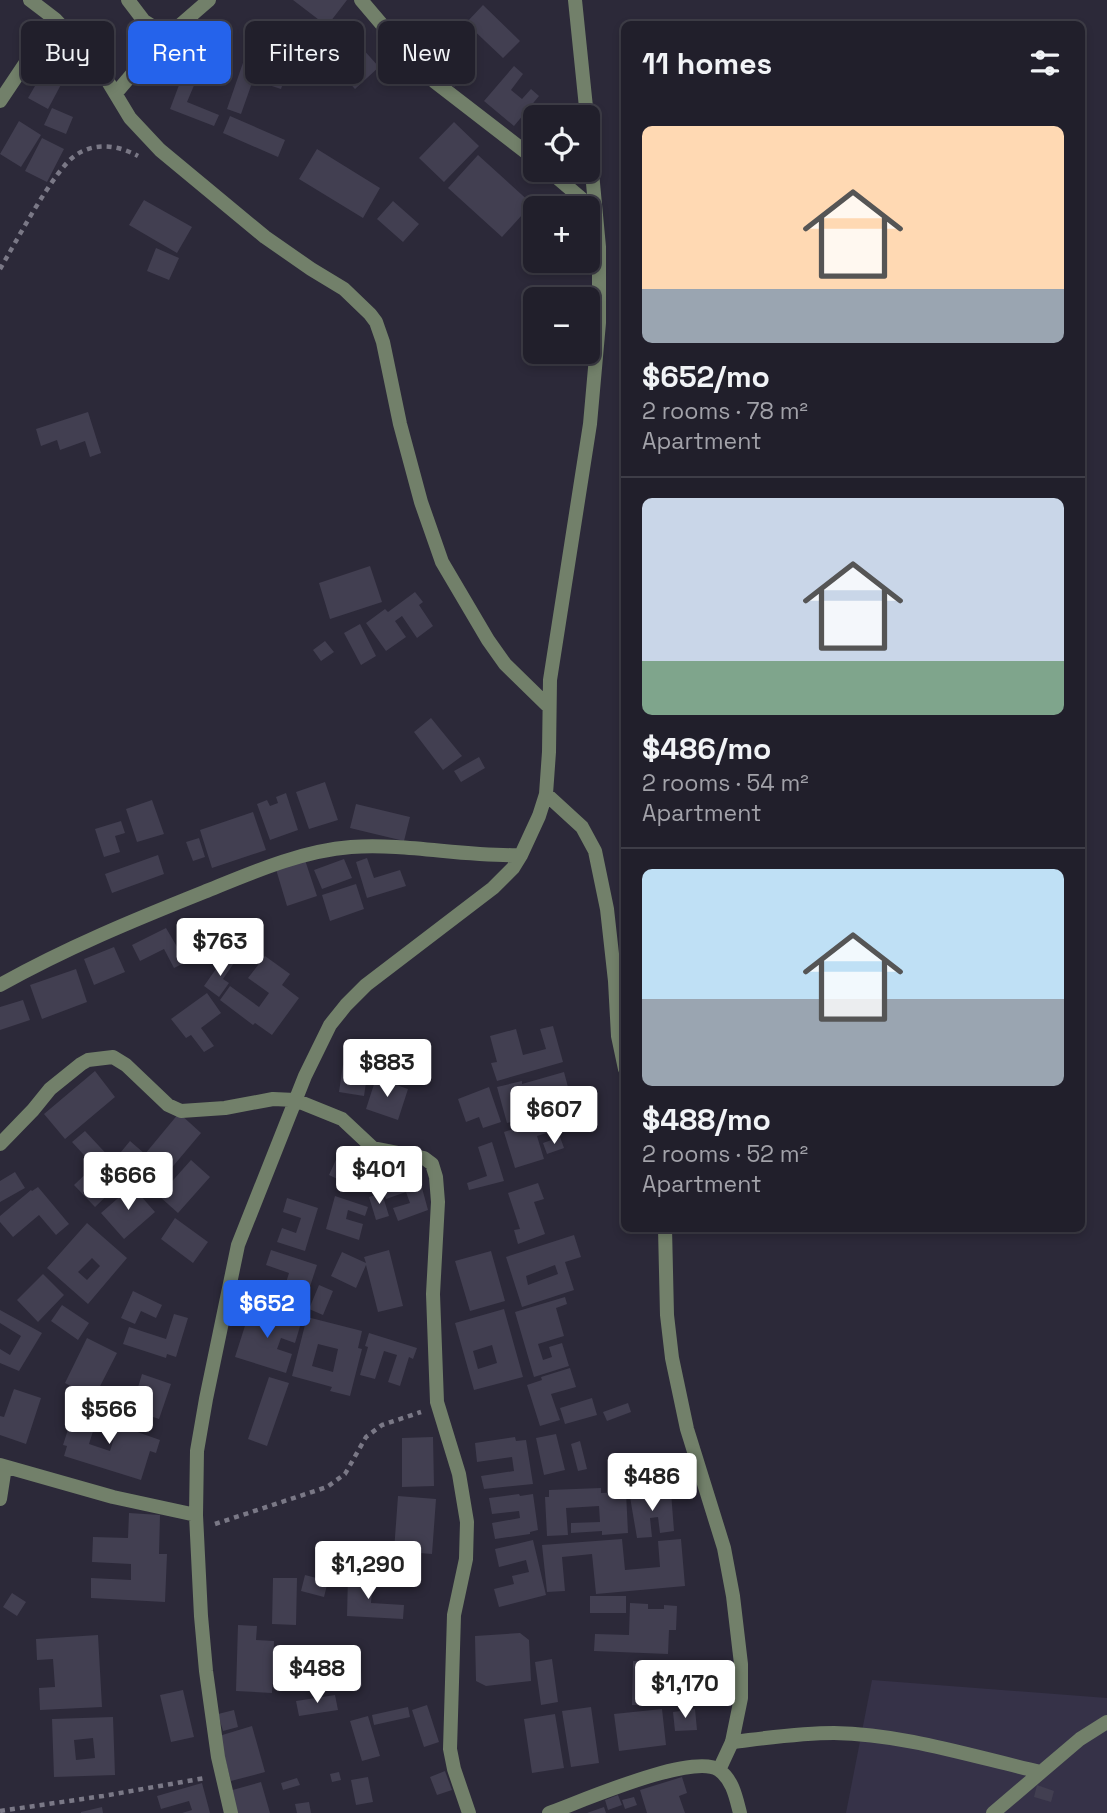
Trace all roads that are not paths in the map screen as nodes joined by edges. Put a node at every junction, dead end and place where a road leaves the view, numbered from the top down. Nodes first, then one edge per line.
1 (30, 0) edge
2 (128, 0) edge
3 (209, 0) edge
4 (361, 0) edge
5 (575, 0) edge
6 (54, 19) junction
7 (143, 21) edge
8 (183, 21) edge
9 (128, 79) edge
10 (116, 93) junction
11 (0, 101) edge
12 (586, 105) edge
13 (523, 150) edge
14 (562, 182) edge
15 (579, 196) edge
16 (599, 273) edge
17 (550, 707) junction
18 (546, 794) junction
19 (522, 855) junction
20 (0, 985) edge
21 (621, 1050) edge
22 (295, 1100) junction
23 (0, 1144) edge
24 (665, 1232) edge
25 (2, 1466) edge
26 (0, 1499) edge
27 (197, 1522) junction
28 (1107, 1722) edge
29 (733, 1742) junction
30 (719, 1770) junction
31 (1041, 1772) junction
32 (231, 1813) edge
33 (469, 1813) edge
34 (549, 1813) edge
35 (740, 1813) edge
36 (993, 1813) edge

1 - 6 street
2 - 7 street
3 - 8 street
4 - 13 street
5 - 12 street
6 - 10 street
6 - 11 street
9 - 10 street
10 - 17 street
14 - 15 street
16 - 17 street
17 - 18 street
18 - 19 street
18 - 21 street
19 - 20 street
19 - 22 street
22 - 23 street
22 - 27 street
22 - 33 street
24 - 29 street
25 - 26 street
25 - 27 street
27 - 32 street
28 - 31 street
29 - 30 street
29 - 31 street
30 - 34 street
30 - 35 street
31 - 36 street

